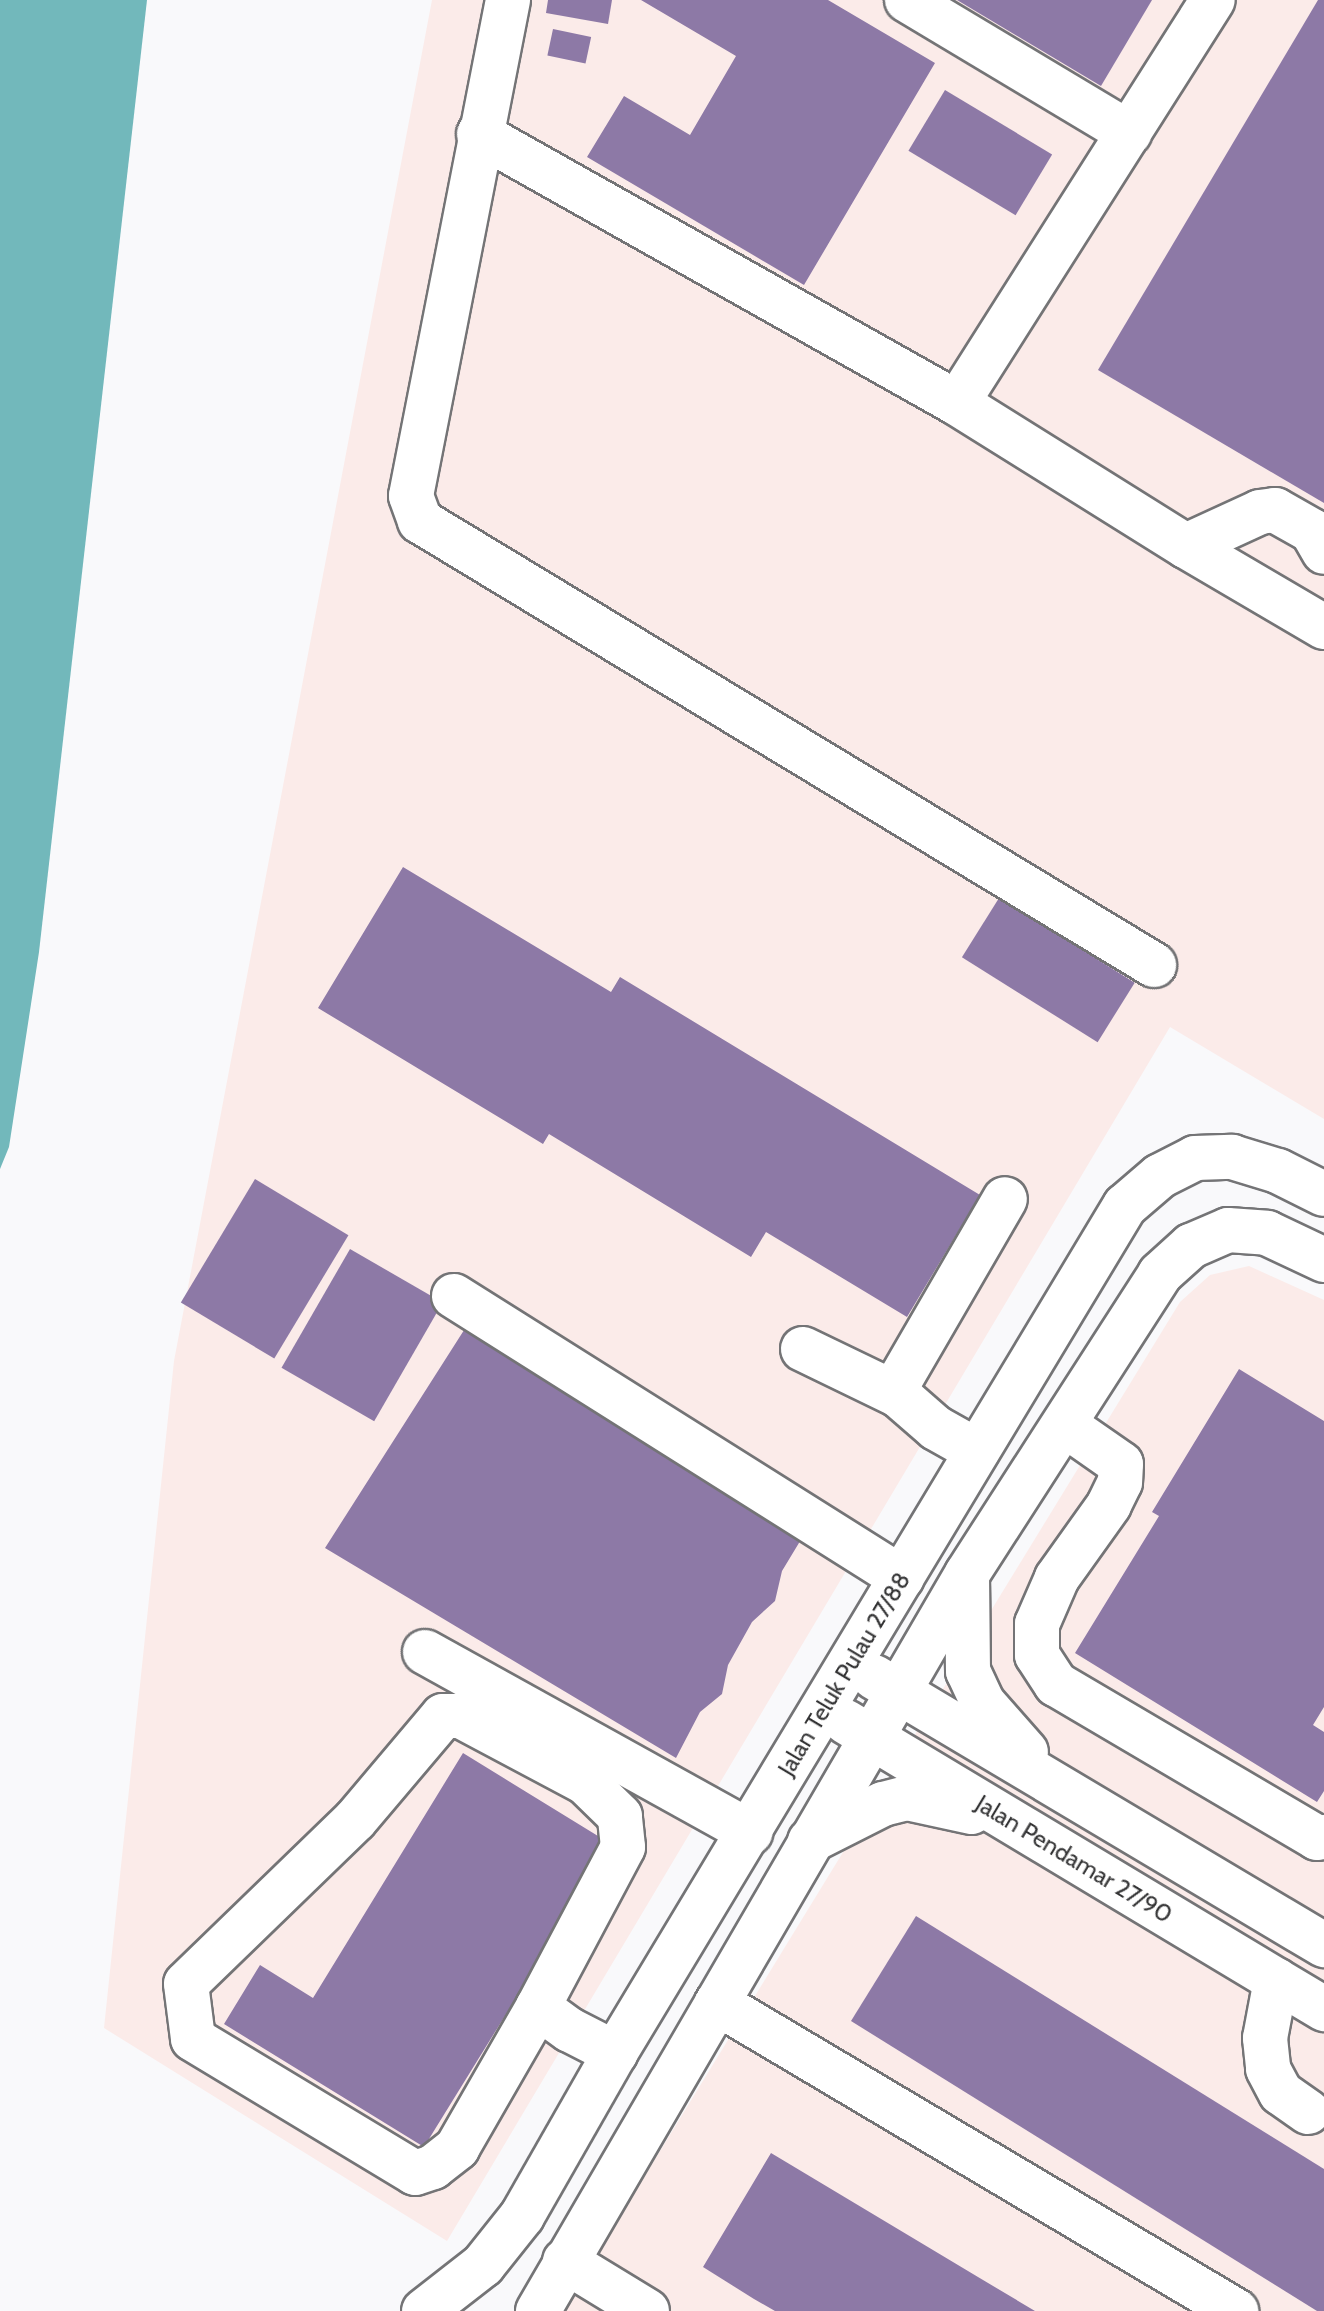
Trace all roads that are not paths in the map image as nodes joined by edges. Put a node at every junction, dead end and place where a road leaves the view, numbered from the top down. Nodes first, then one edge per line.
1 (508, 0) edge
2 (907, 0) edge
3 (1213, 0) edge
4 (1129, 133) junction
5 (479, 134) junction
6 (957, 403) junction
7 (1186, 546) junction
8 (1324, 552) edge
9 (1324, 627) edge
10 (1154, 965) dead end
11 (1324, 1194) edge
12 (1005, 1199) dead end
13 (1324, 1260) edge
14 (454, 1296) dead end
15 (803, 1349) dead end
16 (898, 1395) junction
17 (1065, 1425) junction
18 (977, 1451) junction
19 (967, 1574) junction
20 (902, 1578) junction
21 (425, 1652) dead end
22 (852, 1664) junction
23 (898, 1691) junction
24 (824, 1709) junction
25 (871, 1737) junction
26 (1065, 1791) junction
27 (750, 1832) junction
28 (1324, 1837) edge
29 (810, 1841) junction
30 (1044, 1841) junction
31 (1324, 1945) edge
32 (1276, 1980) junction
33 (717, 2003) junction
34 (538, 2007) junction
35 (1324, 2009) edge
36 (615, 2053) junction
37 (1308, 2112) dead end
38 (565, 2261) junction
39 (424, 2311) edge
40 (538, 2311) edge
41 (647, 2311) edge
42 (1236, 2311) edge

1 - 5 street
2 - 4 street
3 - 4 street
4 - 6 street
5 - 6 street
5 - 10 street
6 - 7 street
7 - 8 street
7 - 9 street
11 - 18 street, Jalan Teluk Pulau 27/88
12 - 16 street
13 - 17 street
14 - 20 street
15 - 16 street
16 - 18 street
17 - 19 street
17 - 28 street
18 - 20 street, Jalan Teluk Pulau 27/88
19 - 23 street
19 - 26 street
20 - 22 street, Jalan Teluk Pulau 27/88
21 - 27 street
22 - 23 street
22 - 24 street, Jalan Teluk Pulau 27/88
23 - 25 street
23 - 26 street
24 - 25 street, Jalan Pendamar 27/90
24 - 27 street, Jalan Teluk Pulau 27/88
25 - 29 street
25 - 30 street, Jalan Pendamar 27/90
26 - 31 street
27 - 36 street, Jalan Teluk Pulau 27/88
29 - 30 street
29 - 33 street
30 - 32 street, Jalan Pendamar 27/90
32 - 35 street, Jalan Pendamar 27/90
32 - 37 street
33 - 38 street
33 - 42 street
34 - 34 street
34 - 36 street
36 - 39 street, Jalan Teluk Pulau 27/88
38 - 40 street
38 - 41 street

